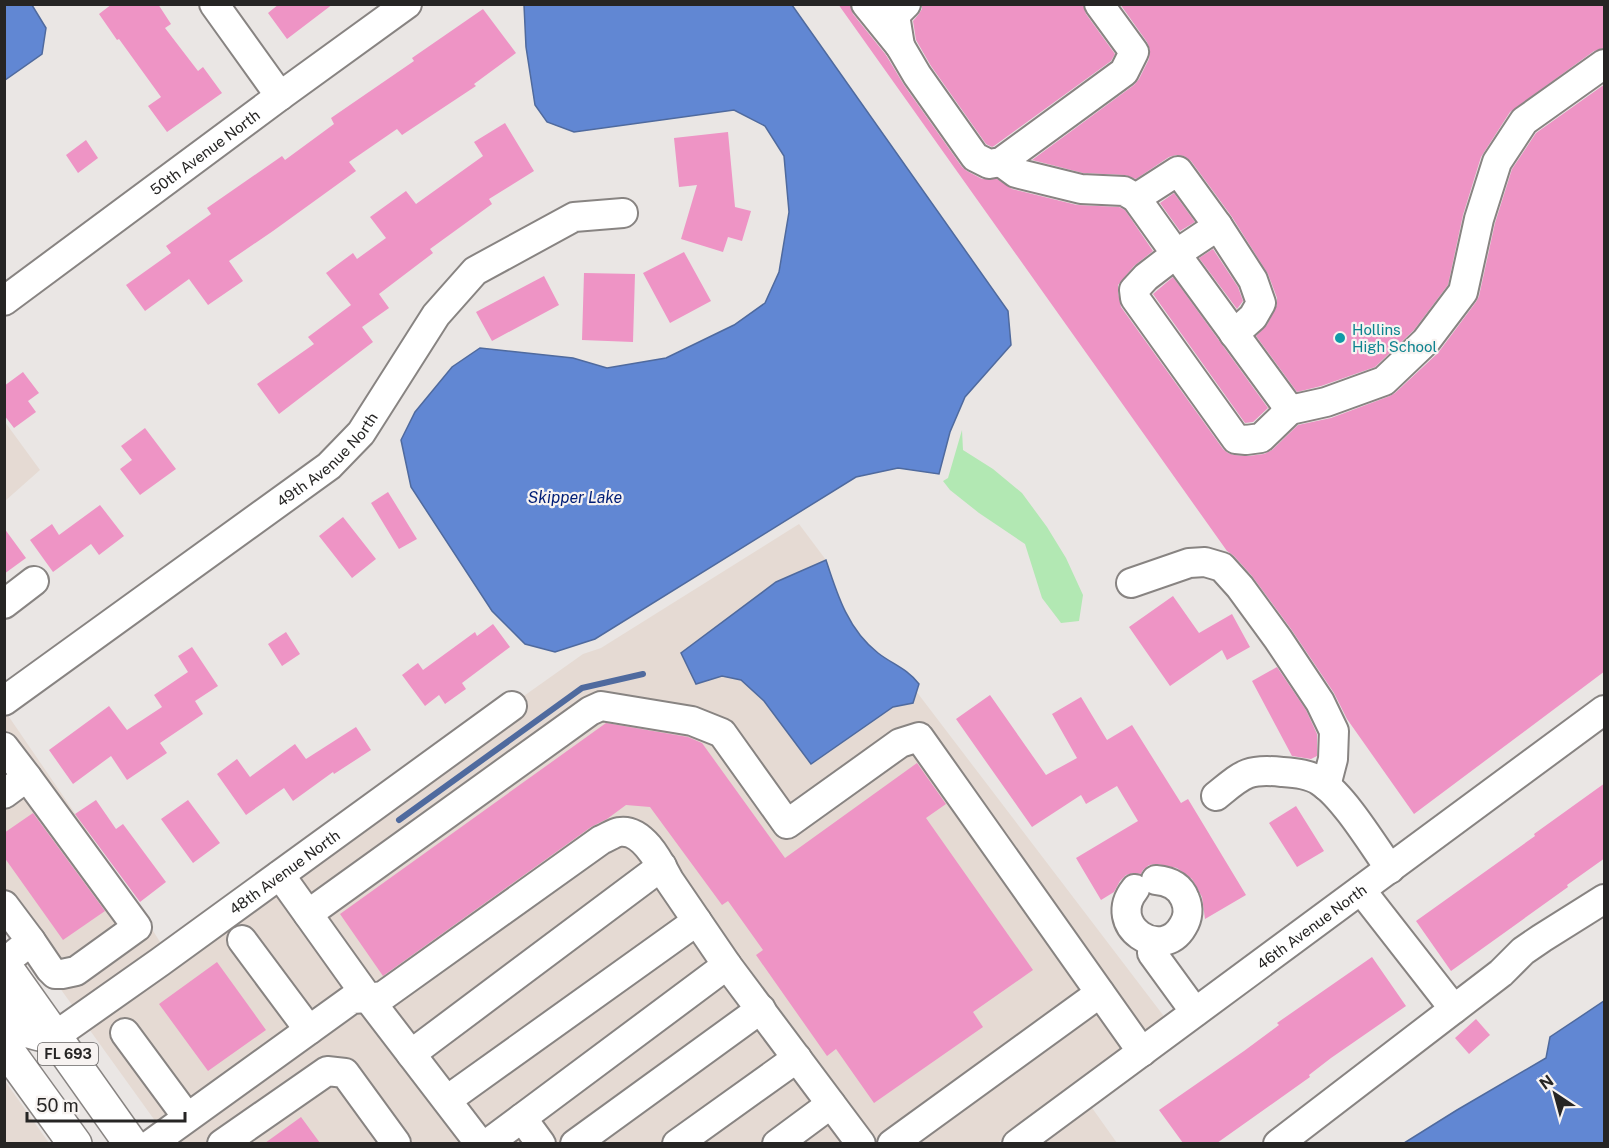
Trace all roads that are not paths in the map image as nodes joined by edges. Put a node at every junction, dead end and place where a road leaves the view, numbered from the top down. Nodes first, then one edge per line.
1 (214, 4) edge
2 (407, 4) edge
3 (866, 4) edge
4 (1099, 4) edge
5 (897, 8) edge
6 (900, 46) junction
7 (1605, 64) edge
8 (280, 96) junction
9 (1000, 162) junction
10 (1136, 198) junction
11 (623, 213) dead end
12 (1218, 226) junction
13 (1176, 254) junction
14 (4, 301) edge
15 (1234, 333) junction
16 (1290, 410) junction
17 (34, 581) dead end
18 (1131, 583) dead end
19 (4, 604) edge
20 (7, 693) edge
21 (513, 706) dead end
22 (1605, 710) edge
23 (4, 747) edge
24 (27, 777) junction
25 (1326, 786) junction
26 (4, 794) edge
27 (1216, 796) dead end
28 (662, 866) junction
29 (1390, 869) junction
30 (280, 875) junction
31 (1361, 890) junction
32 (1605, 898) edge
33 (4, 905) edge
34 (308, 914) junction
35 (697, 921) junction
36 (137, 927) junction
37 (242, 940) dead end
38 (31, 941) junction
39 (1154, 942) junction
40 (160, 962) junction
41 (4, 963) edge
42 (727, 964) junction
43 (1100, 993) junction
44 (368, 998) junction
45 (4, 1009) edge
46 (761, 1009) junction
47 (1454, 1009) junction
48 (1195, 1012) junction
49 (309, 1030) junction
50 (124, 1033) dead end
51 (55, 1036) junction
52 (4, 1046) edge
53 (1142, 1052) junction
54 (411, 1054) junction
55 (797, 1058) junction
56 (447, 1100) junction
57 (831, 1104) junction
58 (187, 1117) junction
59 (522, 1118) junction
60 (1053, 1133) edge
61 (75, 1143) edge
62 (131, 1143) edge
63 (151, 1143) edge
64 (222, 1143) edge
65 (396, 1143) edge
66 (480, 1143) edge
67 (487, 1143) edge
68 (541, 1143) edge
69 (575, 1143) edge
70 (677, 1143) edge
71 (777, 1143) edge
72 (861, 1143) edge
73 (892, 1143) edge
74 (1017, 1143) edge
75 (1278, 1143) edge

1 - 8 street
2 - 8 street, 50th Avenue North
3 - 6 street
4 - 9 street
5 - 6 street
6 - 9 street
7 - 16 street
8 - 14 street, 50th Avenue North
9 - 10 street
10 - 12 street
10 - 13 street
11 - 20 street, 49th Avenue North
12 - 13 street
12 - 15 street
13 - 15 street
13 - 16 street
15 - 16 street
17 - 19 street
18 - 25 street
21 - 30 street, 48th Avenue North
22 - 29 street, 46th Avenue North
23 - 24 street
24 - 26 street
24 - 36 street
25 - 27 street
25 - 29 street
28 - 35 street
28 - 44 street
28 - 54 street
29 - 31 street, 46th Avenue North
30 - 34 street
30 - 40 street, 48th Avenue North
31 - 47 street
31 - 48 street, 46th Avenue North
32 - 47 street
33 - 38 street
34 - 43 street
34 - 44 street
35 - 42 street
35 - 56 street
36 - 38 street
36 - 40 street
37 - 49 street
38 - 41 street
39 - 39 street
39 - 48 street
40 - 51 street, 48th Avenue North
41 - 51 main road, FL 693
42 - 46 street
42 - 59 street
43 - 53 street
43 - 73 street
44 - 49 street
44 - 54 street
45 - 51 main road
46 - 55 street
46 - 69 street
47 - 75 street
48 - 53 street, 46th Avenue North
49 - 58 street
50 - 58 street
51 - 62 main road, FL 693
52 - 61 main road, FL 693
53 - 60 street, 46th Avenue North
54 - 56 street
55 - 57 street
55 - 70 street
56 - 66 street
57 - 71 street
57 - 72 street
58 - 63 street
59 - 67 street
59 - 68 street
60 - 74 street, 46th Avenue North
64 - 65 street

